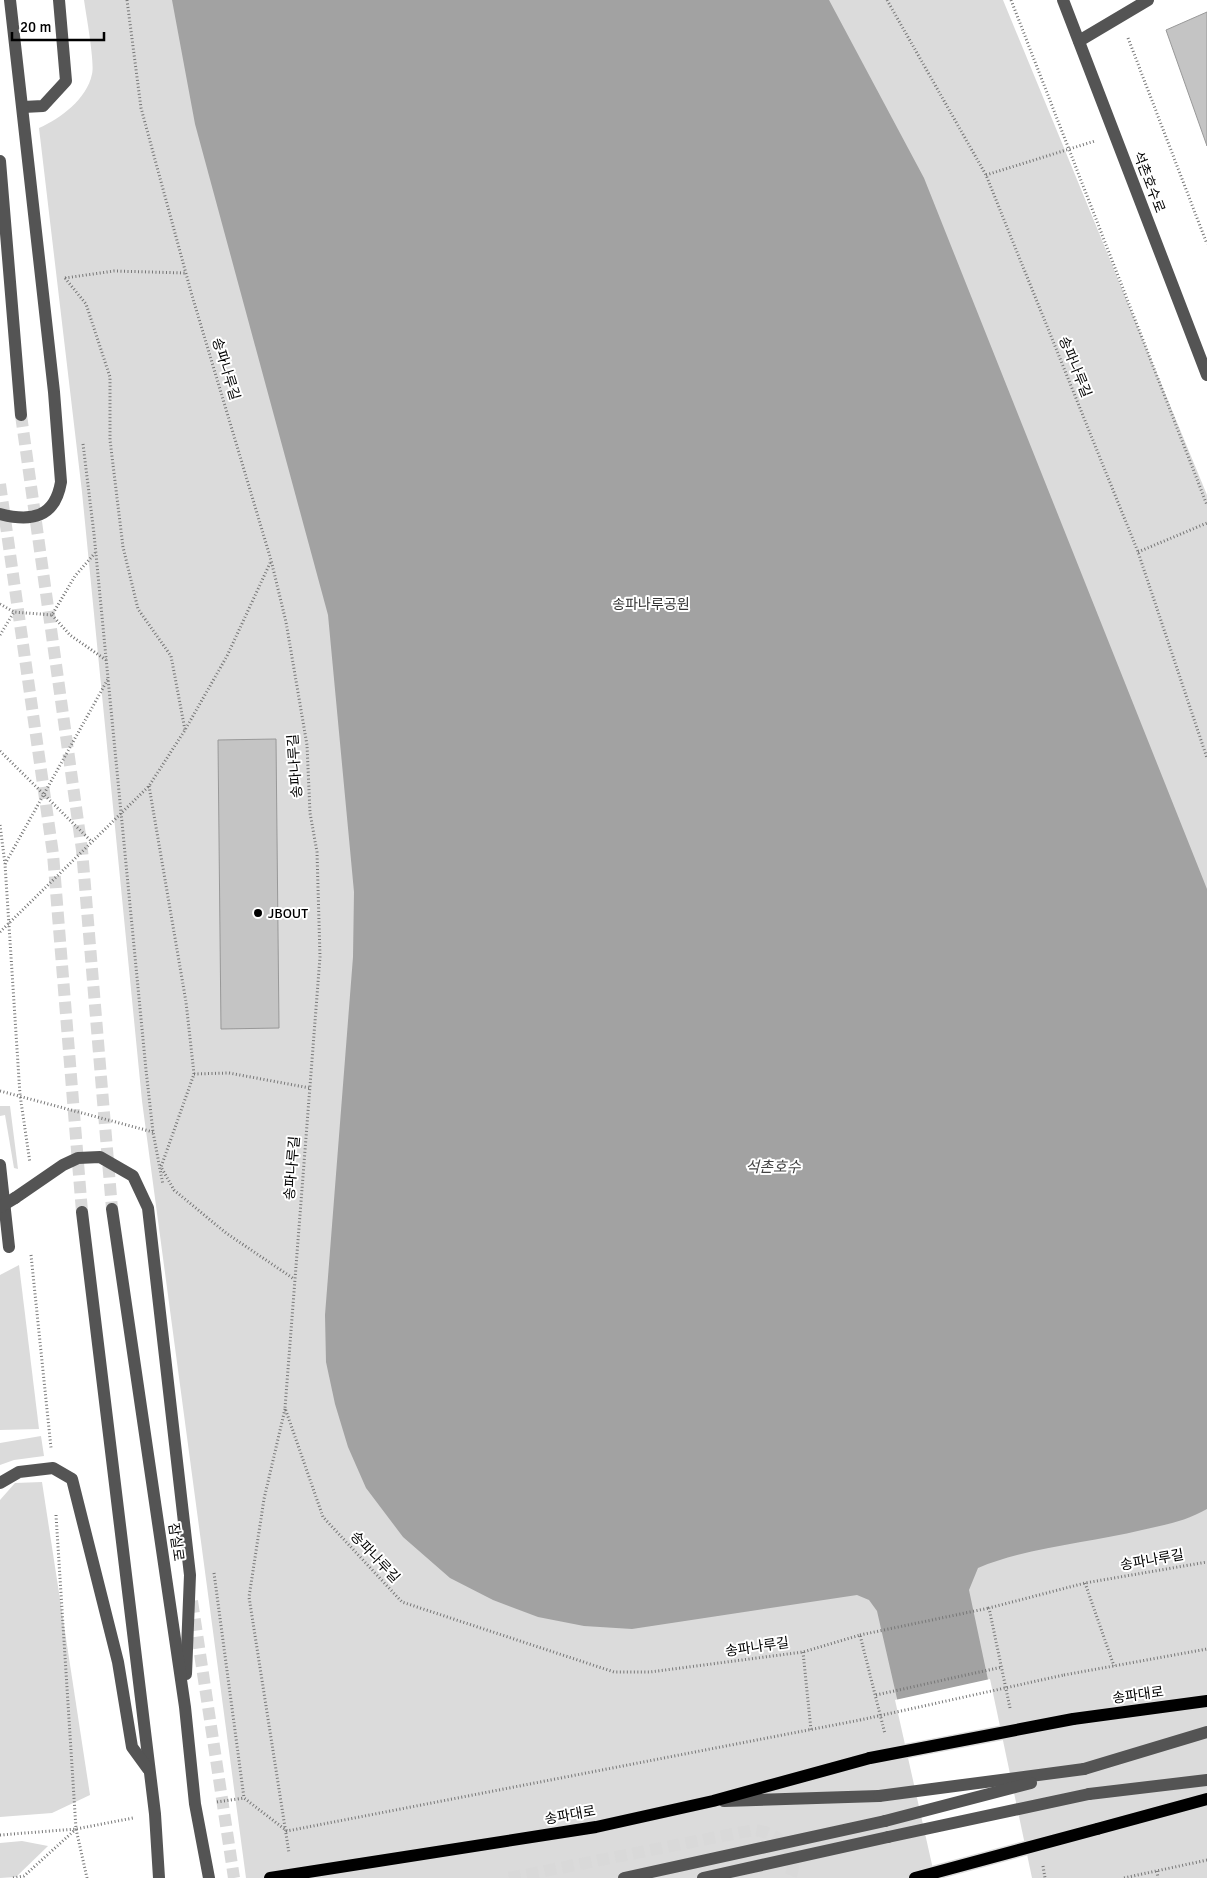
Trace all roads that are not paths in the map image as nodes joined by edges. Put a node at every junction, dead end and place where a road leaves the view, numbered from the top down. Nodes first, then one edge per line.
1 (10, 0) edge
2 (59, 0) edge
3 (1063, 0) edge
4 (1148, 0) edge
5 (1079, 41) junction
6 (23, 107) junction
7 (0, 160) edge
8 (1207, 375) edge
9 (21, 415) tunnel mouth
10 (0, 514) edge
11 (0, 1165) edge
12 (0, 1208) edge
13 (112, 1209) tunnel mouth
14 (82, 1212) tunnel mouth
15 (9, 1247) dead end
16 (0, 1483) edge
17 (1207, 1700) edge
18 (185, 1707) junction
19 (1207, 1732) edge
20 (1084, 1769) junction
21 (149, 1771) junction
22 (1207, 1780) edge
23 (1207, 1799) edge
24 (713, 1801) junction
25 (159, 1878) edge
26 (208, 1878) edge
27 (270, 1878) edge
28 (624, 1878) edge
29 (703, 1878) edge
30 (915, 1878) edge

1 - 6 street
2 - 6 street
3 - 5 street, 석촌호수로
4 - 5 street
5 - 8 street, 석촌호수로
6 - 10 street
7 - 9 street
11 - 15 street
12 - 18 street, bridge
13 - 18 street, 잠실로
14 - 21 street
16 - 21 street
17 - 24 main road, 송파대로, bridge
18 - 26 street, 잠실로
19 - 20 street
20 - 24 street, bridge
20 - 28 street, bridge
21 - 25 street
22 - 29 street, bridge
23 - 30 main road, bridge
24 - 27 main road, 송파대로

